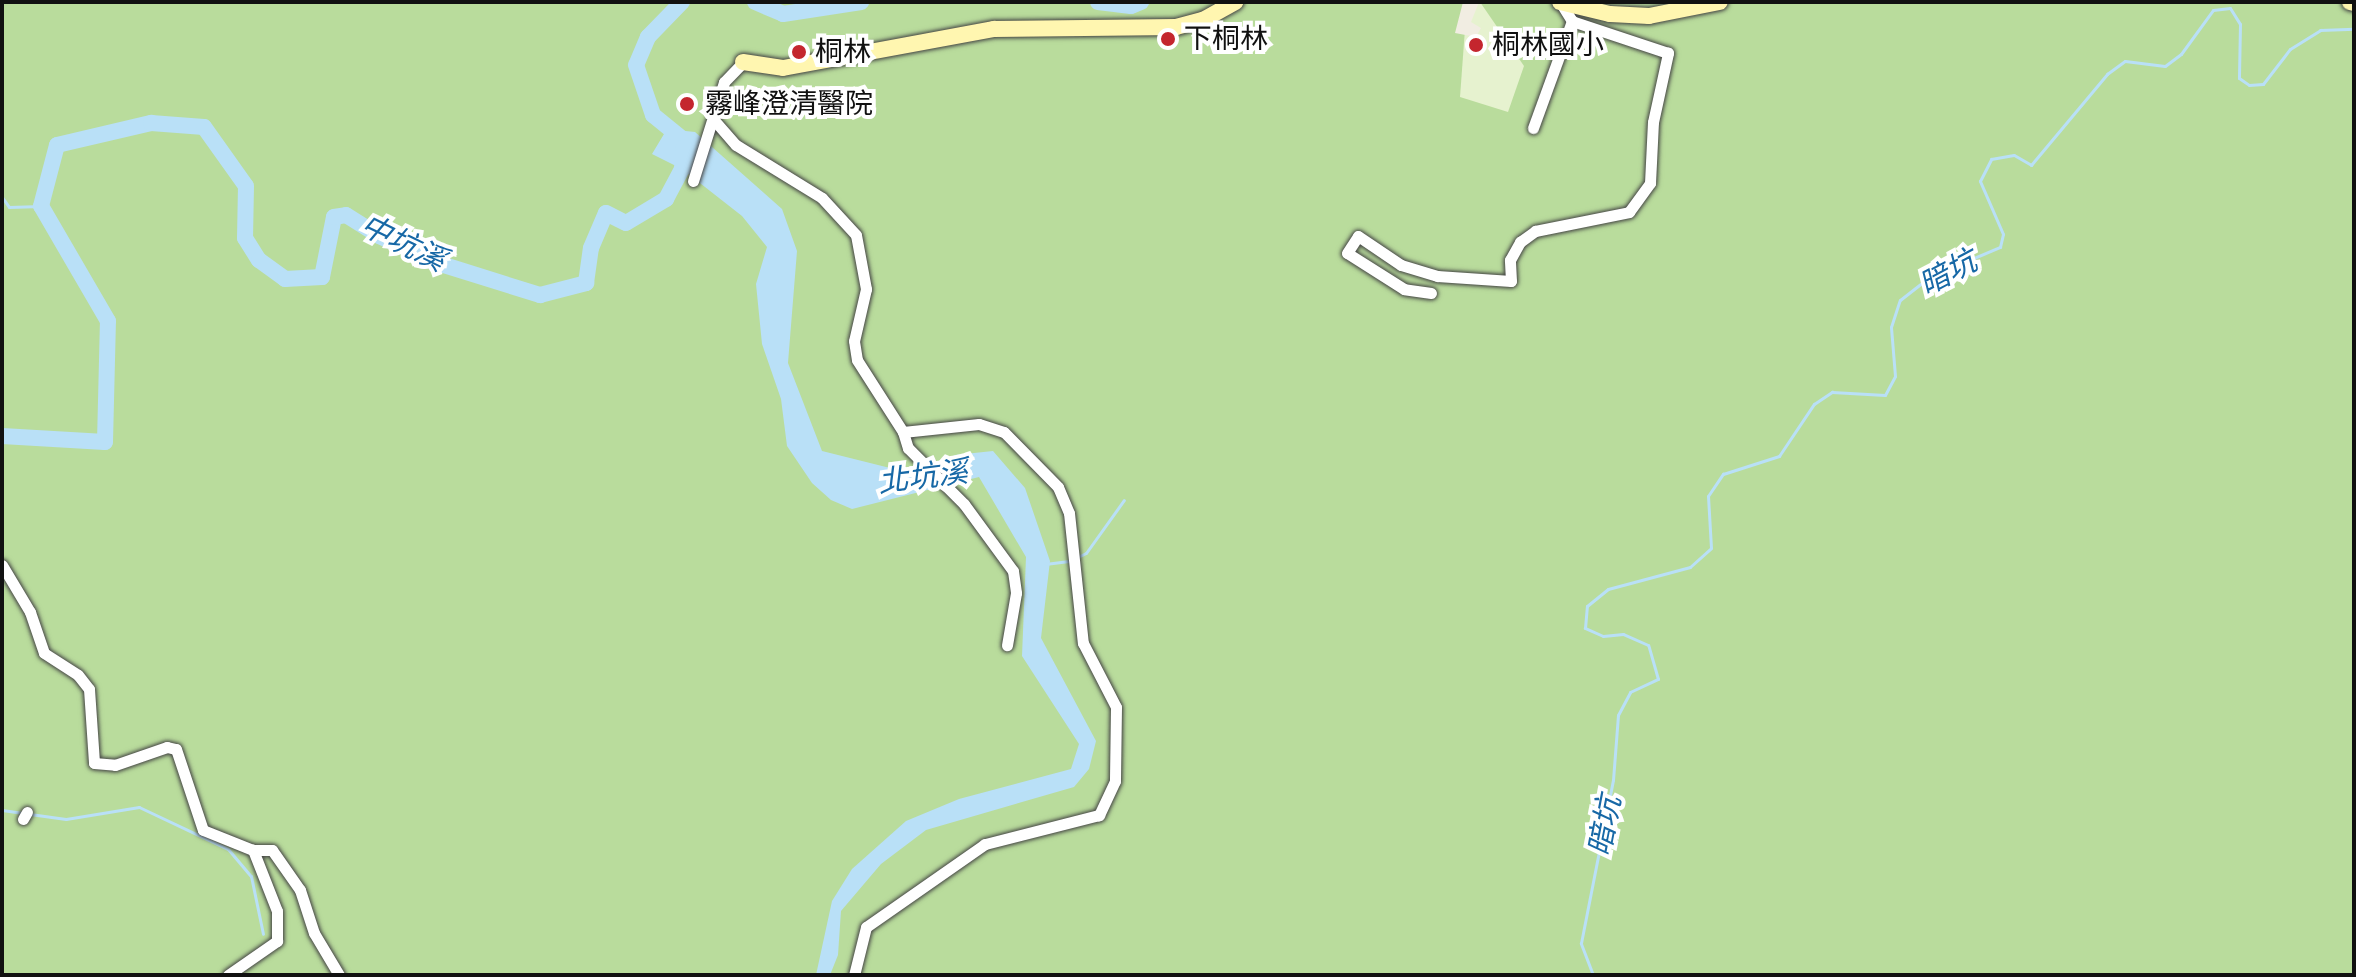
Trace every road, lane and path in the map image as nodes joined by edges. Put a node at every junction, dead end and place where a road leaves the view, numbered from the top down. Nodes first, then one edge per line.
1 (1235, 2) edge
2 (1560, 2) edge
3 (1720, 2) edge
4 (1572, 21) junction
5 (743, 62) joint
6 (711, 125) junction
7 (1533, 128) dead end
8 (693, 181) dead end
9 (1431, 293) dead end
10 (903, 432) junction
11 (2, 565) edge
12 (1007, 645) dead end
13 (253, 850) junction
14 (228, 975) edge
15 (339, 975) edge
16 (854, 975) edge

1 - 5 street
2 - 3 street
2 - 4 street
4 - 7 street
4 - 9 street
5 - 6 street
6 - 8 street
6 - 10 street
10 - 12 street
10 - 16 street
11 - 13 street
13 - 14 street
13 - 15 street

